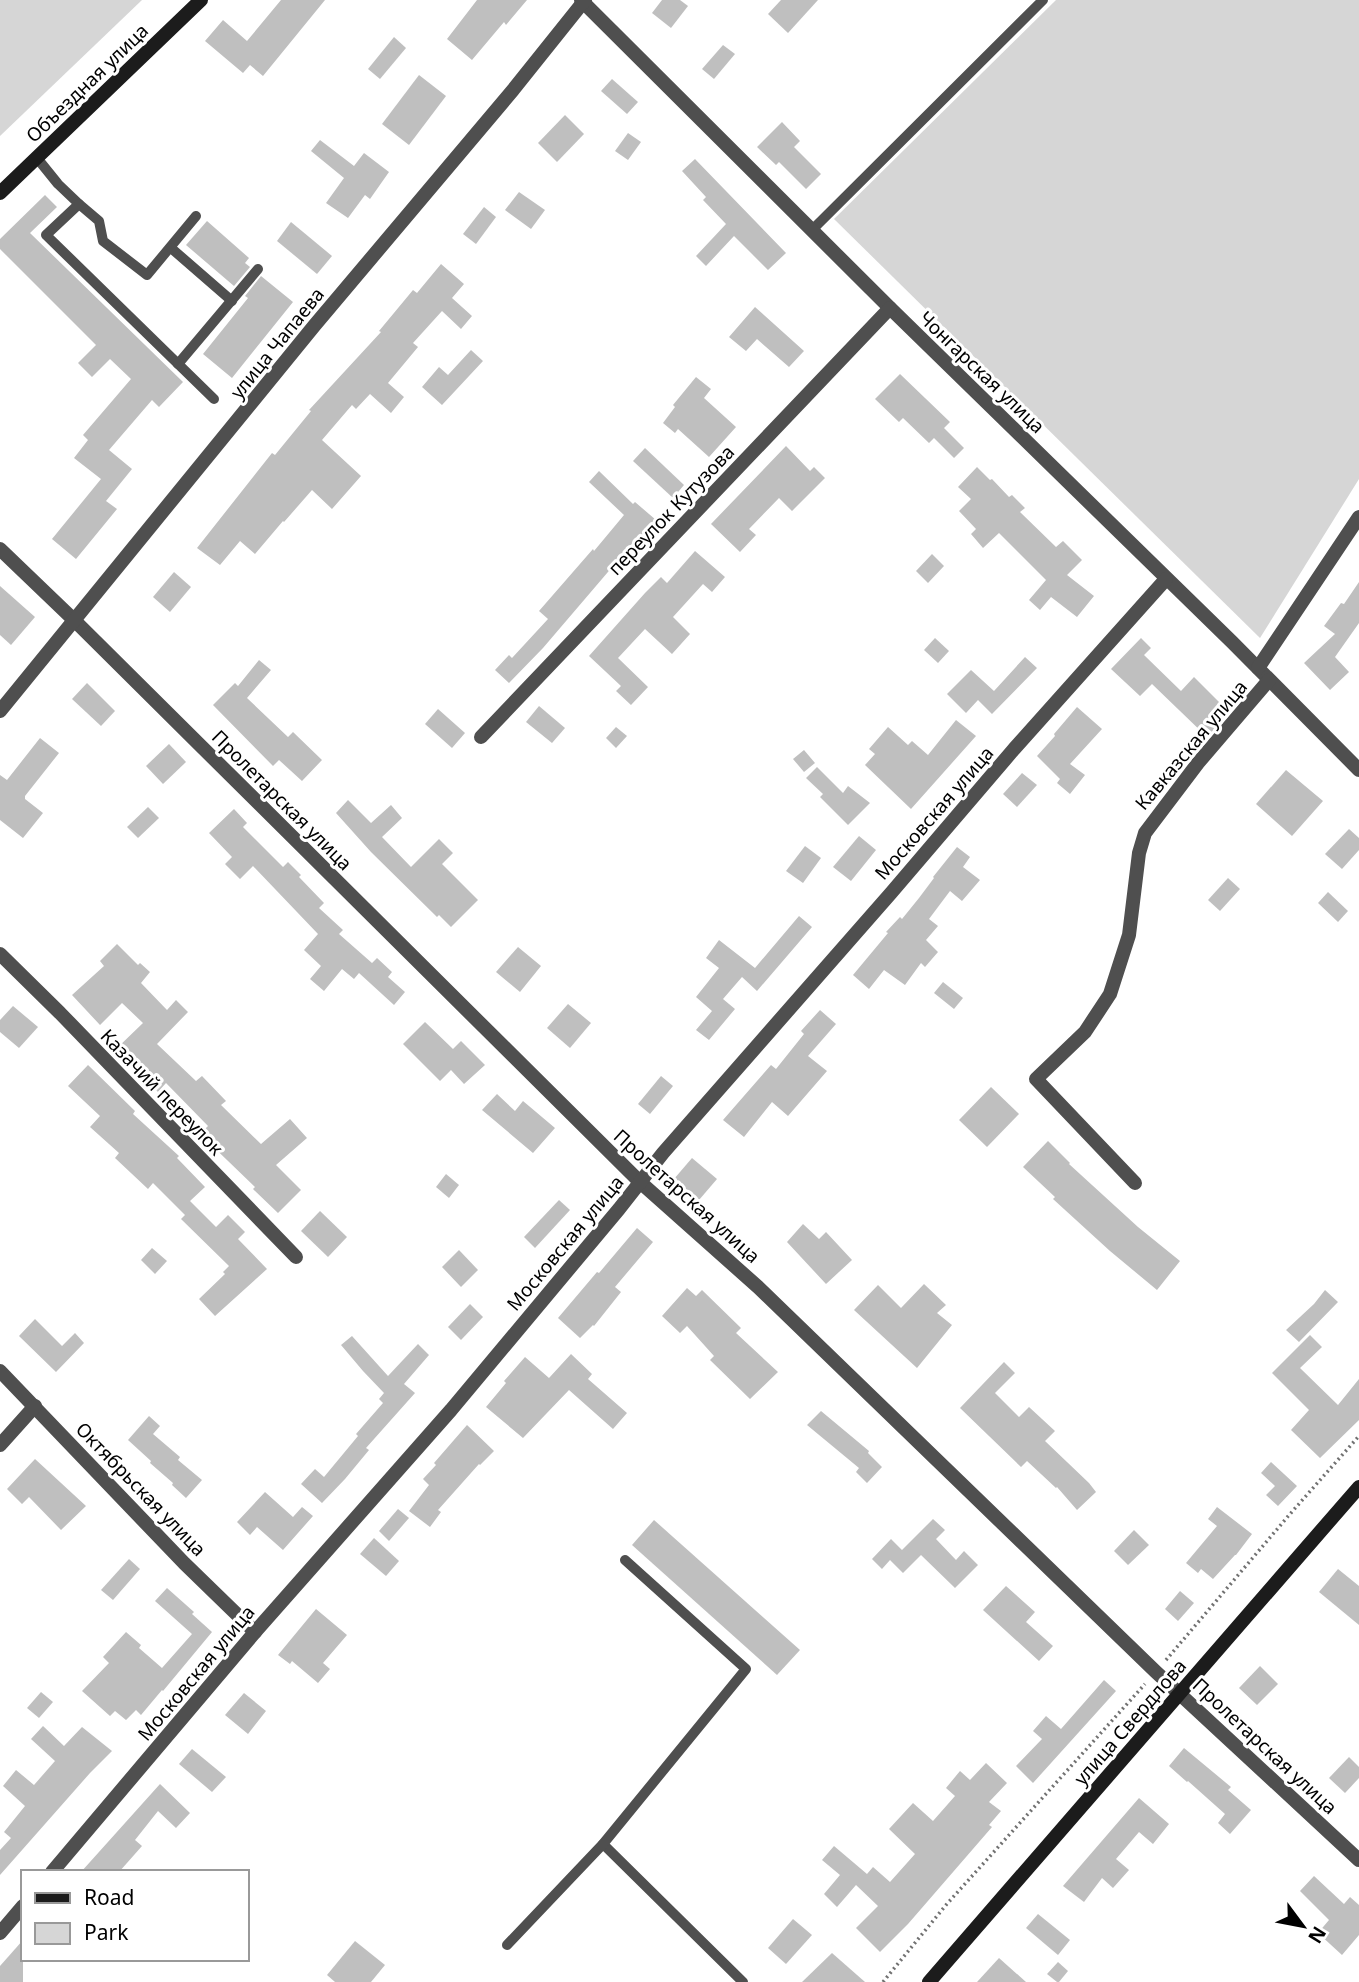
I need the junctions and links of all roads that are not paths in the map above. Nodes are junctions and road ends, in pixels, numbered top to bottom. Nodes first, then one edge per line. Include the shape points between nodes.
1 (201, 0) edge
2 (1043, 0) edge
3 (583, 1) edge
4 (37, 158) junction
5 (0, 193) edge
6 (79, 204) junction
7 (196, 215) dead end
8 (812, 230) junction
9 (171, 247) junction
10 (258, 269) dead end
11 (232, 301) junction
12 (890, 308) junction
13 (178, 365) junction
14 (214, 399) dead end
15 (1359, 517) edge
16 (0, 550) edge
17 (1166, 579) junction
18 (75, 621) junction
19 (1258, 668) junction
20 (1269, 680) junction
21 (0, 711) edge
22 (481, 737) dead end
23 (1359, 770) edge
24 (0, 954) edge
25 (640, 1182) junction
26 (1135, 1183) dead end
27 (296, 1257) dead end
28 (0, 1371) edge
29 (35, 1406) junction
30 (0, 1445) edge
31 (1359, 1487) edge
32 (625, 1560) dead end
33 (255, 1632) junction
34 (1180, 1693) junction
35 (603, 1844) junction
36 (1359, 1860) edge
37 (54, 1870) edge
38 (21, 1908) edge
39 (0, 1933) edge
40 (507, 1945) dead end
41 (743, 1982) edge
42 (929, 1982) edge

1 - 4 street, Объездная улица
2 - 8 lane
3 - 8 street, Чонгарская улица
3 - 18 street, улица Чапаева
4 - 5 street, Объездная улица
4 - 6 lane
6 - 9 lane via 100,221 103,241 147,275
6 - 13 lane via 47,235
7 - 9 lane
8 - 12 street, Чонгарская улица
9 - 11 lane
10 - 11 lane
11 - 13 lane
12 - 17 street, Чонгарская улица
12 - 22 street, переулок Кутузова
13 - 14 lane
15 - 19 street
16 - 18 street, Пролетарская улица
17 - 19 street, Чонгарская улица
17 - 25 street, Московская улица
18 - 21 street, улица Чапаева
18 - 25 street, Пролетарская улица
19 - 20 street, Чонгарская улица
20 - 23 street, Чонгарская улица
20 - 26 street, Кавказская улица via 1145,833 1129,935 1110,994 1084,1032 1036,1079
24 - 27 street, Казачий переулок
25 - 33 street, Московская улица via 451,1410
25 - 34 street, Пролетарская улица via 758,1287
28 - 29 street, Октябрьская улица
29 - 30 street
29 - 33 street, Октябрьская улица
31 - 34 street, улица Свердлова
32 - 35 lane via 746,1669
33 - 37 street, Московская улица
34 - 36 street, Пролетарская улица
34 - 42 street, улица Свердлова
35 - 40 lane
35 - 41 lane
38 - 39 street

